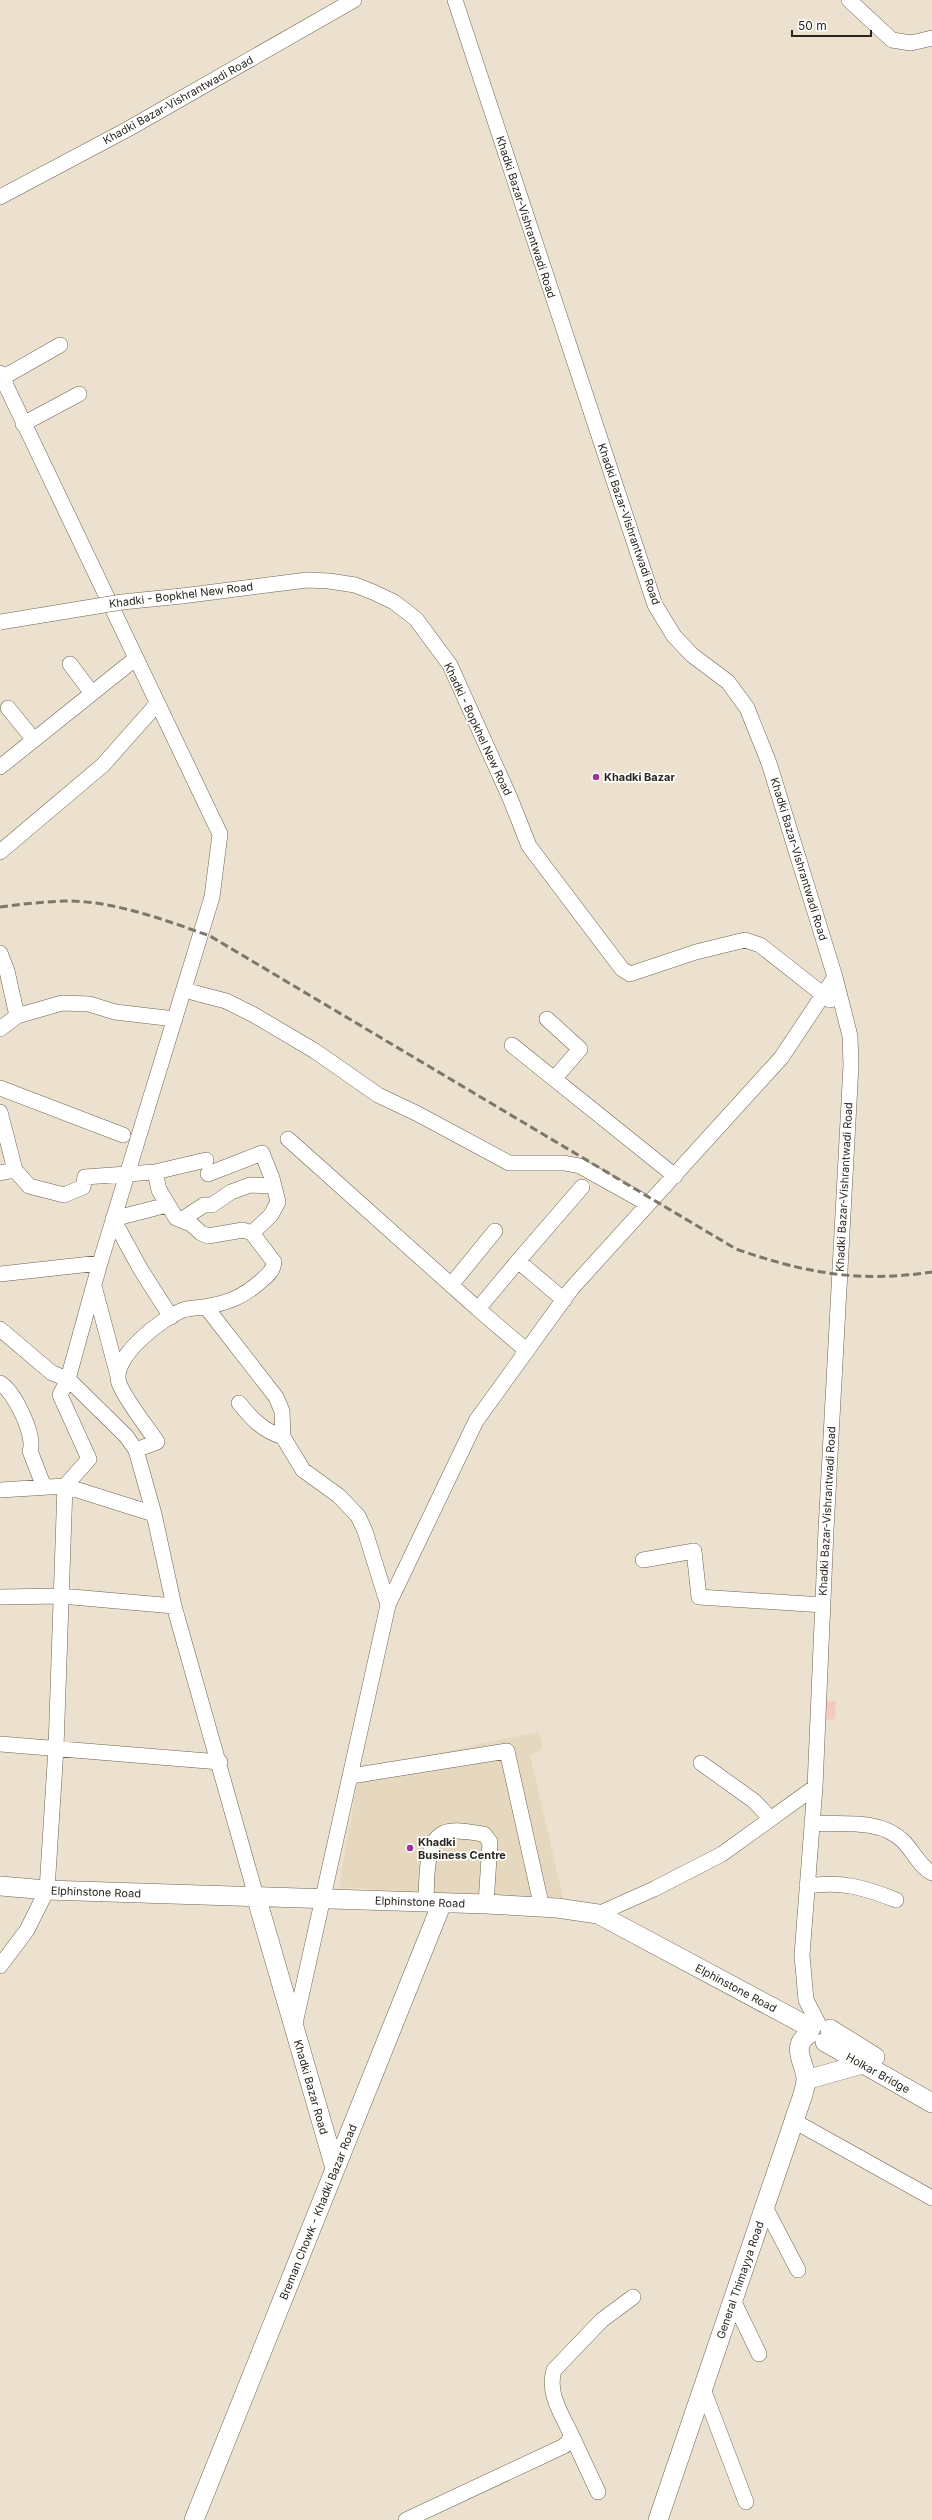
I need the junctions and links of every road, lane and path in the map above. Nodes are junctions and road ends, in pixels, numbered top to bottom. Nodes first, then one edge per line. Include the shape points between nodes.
1 (354, 0) edge
2 (455, 0) edge
3 (849, 0) edge
4 (932, 38) edge
5 (0, 197) edge
6 (60, 345) dead end
7 (3, 384) edge
8 (79, 394) dead end
9 (23, 424) junction
10 (0, 622) edge
11 (135, 659) junction
12 (70, 664) dead end
13 (91, 692) junction
14 (157, 704) junction
15 (8, 708) dead end
16 (34, 740) junction
17 (0, 767) edge
18 (0, 852) edge
19 (0, 953) edge
20 (835, 977) junction
21 (184, 990) junction
22 (822, 996) junction
23 (843, 1008) junction
24 (17, 1016) junction
25 (176, 1019) junction
26 (547, 1019) dead end
27 (0, 1029) edge
28 (512, 1045) dead end
29 (554, 1078) junction
30 (0, 1088) edge
31 (0, 1112) edge
32 (124, 1135) dead end
33 (288, 1140) dead end
34 (15, 1170) junction
35 (155, 1172) junction
36 (128, 1173) junction
37 (0, 1174) edge
38 (674, 1176) junction
39 (274, 1186) junction
40 (582, 1187) dead end
41 (648, 1204) junction
42 (167, 1205) junction
43 (113, 1219) junction
44 (181, 1220) junction
45 (495, 1231) dead end
46 (252, 1233) junction
47 (518, 1261) junction
48 (100, 1263) junction
49 (0, 1274) edge
50 (94, 1285) junction
51 (450, 1285) junction
52 (564, 1300) junction
53 (206, 1307) junction
54 (478, 1309) junction
55 (171, 1317) junction
56 (0, 1329) edge
57 (527, 1350) junction
58 (119, 1377) junction
59 (68, 1379) junction
60 (0, 1383) edge
61 (239, 1403) dead end
62 (283, 1437) junction
63 (136, 1450) junction
64 (65, 1486) junction
65 (44, 1487) junction
66 (0, 1490) edge
67 (154, 1514) junction
68 (643, 1560) dead end
69 (61, 1596) junction
70 (0, 1597) edge
71 (388, 1605) junction
72 (823, 1605) junction
73 (174, 1606) junction
74 (0, 1744) edge
75 (56, 1748) junction
76 (220, 1762) junction
77 (701, 1763) dead end
78 (351, 1776) junction
79 (815, 1787) junction
80 (770, 1818) junction
81 (812, 1822) junction
82 (932, 1873) edge
83 (0, 1886) edge
84 (807, 1886) junction
85 (47, 1890) junction
86 (256, 1896) junction
87 (324, 1898) junction
88 (896, 1900) dead end
89 (434, 1903) junction
90 (486, 1904) junction
91 (542, 1908) junction
92 (598, 1914) junction
93 (0, 1966) edge
94 (294, 2028) junction
95 (818, 2033) junction
96 (862, 2064) junction
97 (805, 2075) junction
98 (932, 2091) edge
99 (932, 2103) edge
100 (794, 2121) junction
101 (335, 2168) junction
102 (932, 2198) edge
103 (765, 2207) junction
104 (798, 2270) dead end
105 (633, 2298) dead end
106 (733, 2300) junction
107 (759, 2354) dead end
108 (703, 2390) junction
109 (571, 2434) junction
110 (598, 2492) dead end
111 (746, 2502) dead end
112 (194, 2520) edge
113 (406, 2520) edge
114 (658, 2520) edge

1 - 5 street, Khadki Bazar-Vishrantwadi Road via 128,129
2 - 20 street, Khadki Bazar-Vishrantwadi Road via 655,605 674,636 692,655 728,682 747,708 769,763
3 - 4 street via 892,40 912,43
6 - 7 street
7 - 9 street
8 - 9 street
9 - 11 street
10 - 22 street, Khadki - Bopkhel New Road, bridge via 122,602 306,580 355,585 394,602 416,619 450,665 529,846 622,969 630,974 696,952 745,940 760,945
11 - 13 street
11 - 14 street
12 - 13 street
13 - 16 street
14 - 18 street via 103,765
14 - 21 street via 220,834 212,898
15 - 16 street
16 - 17 street
19 - 24 street via 7,971
20 - 22 street, Khadki Bazar Road
20 - 23 street, Khadki Bazar-Vishrantwadi Road
21 - 25 street
21 - 41 street via 226,1001 254,1015 315,1051 378,1095 509,1163 580,1166
22 - 23 street, Khadki - Bopkhel New Road
22 - 38 street, Khadki Bazar Road via 781,1058
23 - 72 street, Khadki Bazar-Vishrantwadi Road via 850,1036 851,1064
24 - 25 street via 62,1003 89,1004 115,1012
24 - 27 street
25 - 36 street
26 - 29 street via 580,1049
28 - 29 street
29 - 38 street
30 - 32 street
31 - 34 street
33 - 51 street
34 - 36 street via 29,1186 64,1195 83,1188 85,1177
34 - 37 street
35 - 36 street
35 - 39 street via 207,1167 262,1153
35 - 42 street via 159,1190
36 - 43 street
38 - 41 street, Khadki Bazar Road
39 - 44 street via 250,1185 231,1192 212,1205 204,1205
39 - 46 street via 278,1202 271,1215
40 - 47 street
41 - 52 street, Khadki Bazar Road
42 - 43 street
42 - 44 street via 176,1218
43 - 48 street
43 - 55 street
44 - 46 street via 208,1236 243,1230
45 - 51 street
46 - 53 street via 272,1257 273,1268 240,1297
47 - 52 street
47 - 54 street
48 - 49 street
48 - 50 street
50 - 58 street
50 - 59 street
51 - 54 street
52 - 57 street, Khadki Bazar Road
53 - 55 street via 184,1310
53 - 62 street via 276,1397 282,1411
54 - 57 street
55 - 58 street via 154,1328 123,1358 118,1370
56 - 59 street via 52,1373
57 - 71 street, Khadki Bazar Road via 476,1421
58 - 63 street via 119,1383 157,1442
59 - 63 street via 126,1436
59 - 64 street via 60,1396 89,1458
60 - 65 street via 8,1387 25,1420 32,1446 30,1451
61 - 62 street via 255,1422 271,1433
62 - 71 street via 303,1470 343,1500 358,1516
63 - 67 street
64 - 65 street
64 - 67 street
64 - 69 street
65 - 66 street
67 - 73 street
68 - 72 street via 694,1552 699,1597
69 - 70 street
69 - 73 street
69 - 75 street
71 - 78 street, Khadki Bazar Road
72 - 79 street, Khadki Bazar-Vishrantwadi Road
73 - 76 street
74 - 75 street
75 - 76 street
75 - 85 street
76 - 86 street
77 - 80 street via 754,1802
78 - 87 street, Khadki Bazar Road
78 - 91 street via 507,1751
79 - 80 street
79 - 81 street, Khadki Bazar-Vishrantwadi Road
80 - 92 street via 722,1854
81 - 82 street via 874,1825 903,1841 924,1869
81 - 84 street, Khadki Bazar-Vishrantwadi Road
83 - 85 main road, Elphinstone Road
84 - 88 street via 851,1884
84 - 95 street, Khadki Bazar-Vishrantwadi Road via 802,1956 806,2000
85 - 86 main road, Elphinstone Road
85 - 93 street via 27,1930
86 - 87 main road, Elphinstone Road
86 - 94 main road, Khadki Bazar Road
87 - 89 main road, Elphinstone Road
87 - 94 street, Khadki Bazar Road
89 - 90 main road, Elphinstone Road
89 - 90 street via 428,1858 432,1844 443,1833 457,1831 484,1834 490,1842
89 - 101 main road, Breman Chowk - Khadki Bazar Road
90 - 91 main road, Elphinstone Road
91 - 92 main road, Elphinstone Road
92 - 95 main road, Elphinstone Road
94 - 101 main road, Khadki Bazar Road
95 - 96 main road, Holkar Bridge
95 - 97 main road via 802,2040 799,2058
95 - 98 main road, Elphinstone Road
96 - 97 main road
96 - 99 main road, Holkar Bridge
97 - 100 main road, General Thimayya Road
100 - 102 street
100 - 103 main road, General Thimayya Road
101 - 112 main road, Breman Chowk - Khadki Bazar Road
103 - 104 street
103 - 106 main road, General Thimayya Road
105 - 109 street via 602,2320 554,2370 551,2380 552,2392
106 - 107 street
106 - 108 main road, General Thimayya Road
108 - 111 street
108 - 114 main road, General Thimayya Road
109 - 110 street
109 - 113 street via 564,2446

